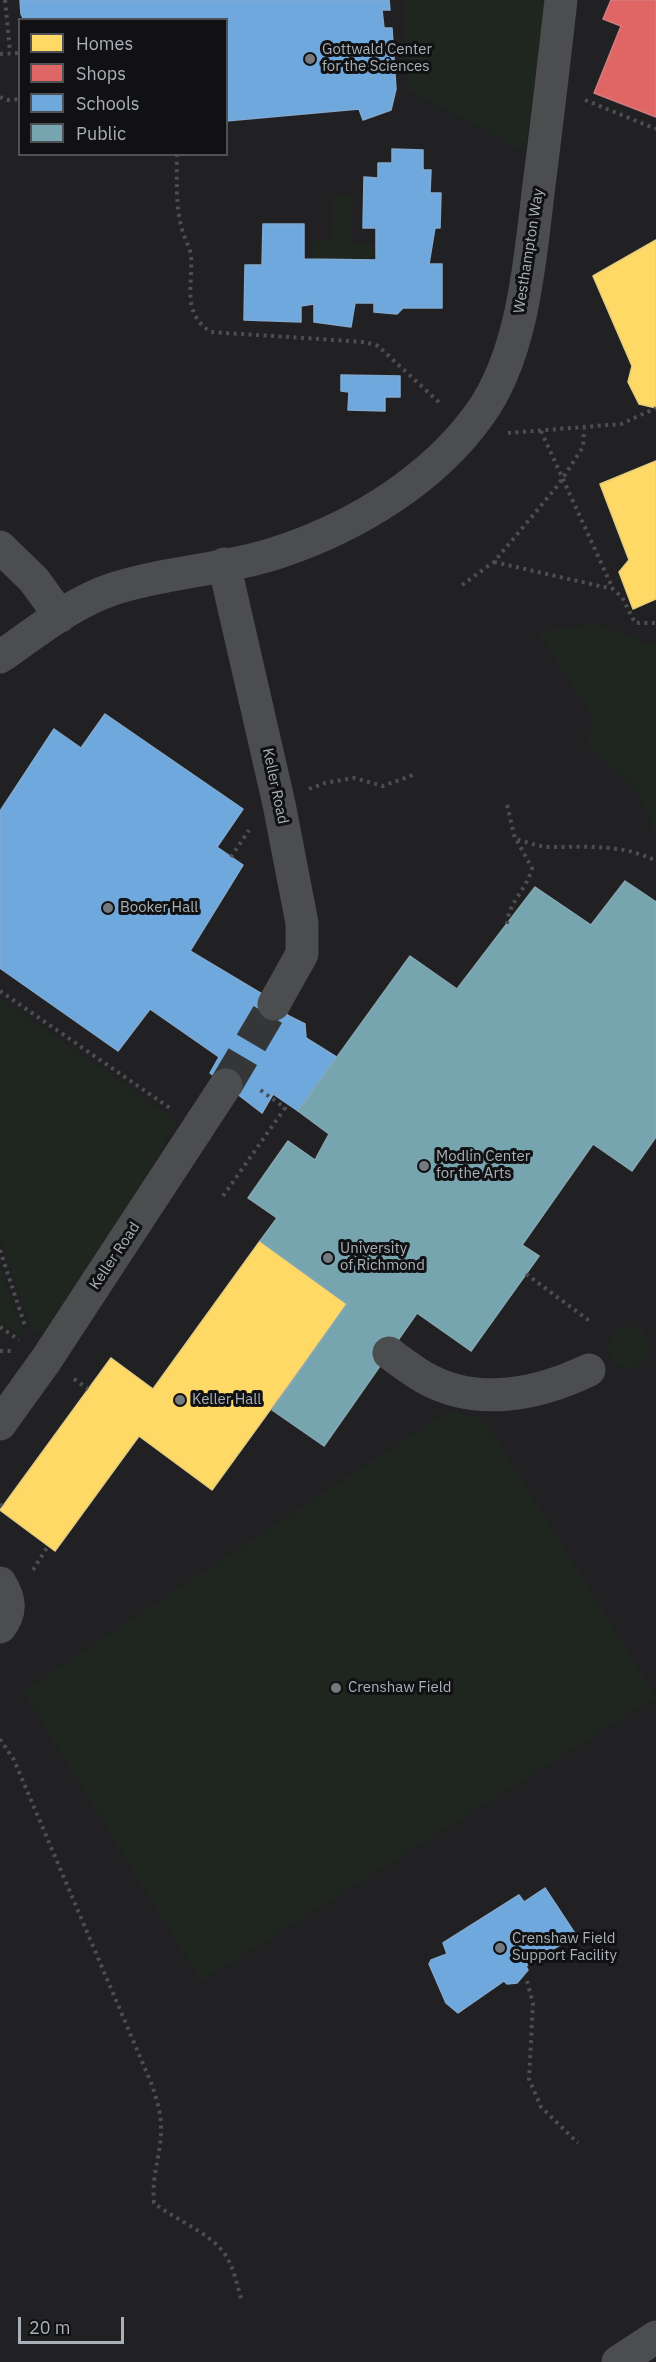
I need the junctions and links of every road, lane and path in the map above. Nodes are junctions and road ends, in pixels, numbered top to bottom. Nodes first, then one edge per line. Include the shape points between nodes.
1 (5, 0) edge
2 (561, 0) edge
3 (10, 51) junction
4 (18, 52) edge
5 (0, 54) edge
6 (574, 95) dead end
7 (0, 97) edge
8 (18, 99) edge
9 (656, 129) edge
10 (177, 156) edge
11 (444, 406) dead end
12 (656, 408) edge
13 (584, 429) junction
14 (541, 431) junction
15 (504, 433) dead end
16 (563, 477) junction
17 (0, 547) edge
18 (494, 562) junction
19 (224, 564) junction
20 (462, 585) dead end
21 (613, 590) junction
22 (60, 616) junction
23 (656, 623) edge
24 (0, 657) edge
25 (413, 775) dead end
26 (306, 790) dead end
27 (507, 804) dead end
28 (250, 828) dead end
29 (515, 838) junction
30 (231, 857) dead end
31 (656, 861) edge
32 (507, 924) dead end
33 (0, 991) edge
34 (274, 1004) tunnel mouth
35 (238, 1084) joint
36 (175, 1112) dead end
37 (223, 1196) dead end
38 (0, 1250) edge
39 (526, 1274) dead end
40 (591, 1322) dead end
41 (0, 1327) edge
42 (28, 1333) dead end
43 (29, 1347) dead end
44 (388, 1353) dead end
45 (589, 1370) dead end
46 (71, 1377) dead end
47 (88, 1389) dead end
48 (0, 1424) edge
49 (48, 1546) dead end
50 (37, 1564) dead end
51 (0, 1583) edge
52 (0, 1627) edge
53 (0, 1739) edge
54 (526, 1981) dead end
55 (578, 2143) dead end
56 (242, 2302) dead end
57 (656, 2337) edge
58 (618, 2362) edge

1 - 3 path
2 - 19 street, Westhampton Way via 528,276 508,354 496,387 479,416 435,462 368,512 283,551
3 - 4 path
3 - 5 path
6 - 9 path
7 - 8 path
10 - 11 path via 176,198 191,255 189,297 204,327 211,332 378,346
12 - 13 path via 621,424
13 - 14 path
13 - 16 path via 583,447
14 - 15 path
14 - 16 path
16 - 18 path
16 - 21 path
17 - 22 street via 34,580
18 - 20 path
18 - 21 path
19 - 22 street, Westhampton Way via 112,589
19 - 34 street, Keller Road via 302,923 302,954
21 - 23 path via 622,597 635,623
22 - 24 street, Westhampton Way
25 - 26 path via 382,786 354,778
27 - 29 path
28 - 30 path
29 - 31 path via 551,847 572,845 639,852
29 - 32 path via 532,868 531,876 507,912
33 - 36 path
35 - 37 path via 285,1108
35 - 48 street, Keller Road
38 - 42 path
39 - 40 path
41 - 43 path
44 - 45 street via 428,1380 459,1391 492,1396 528,1392
46 - 47 path
49 - 50 path
51 - 52 street via 9,1606
53 - 56 path via 14,1760 152,2085 162,2129 152,2183 154,2203 223,2252
54 - 55 path via 533,2003 529,2079 541,2107
57 - 58 street

